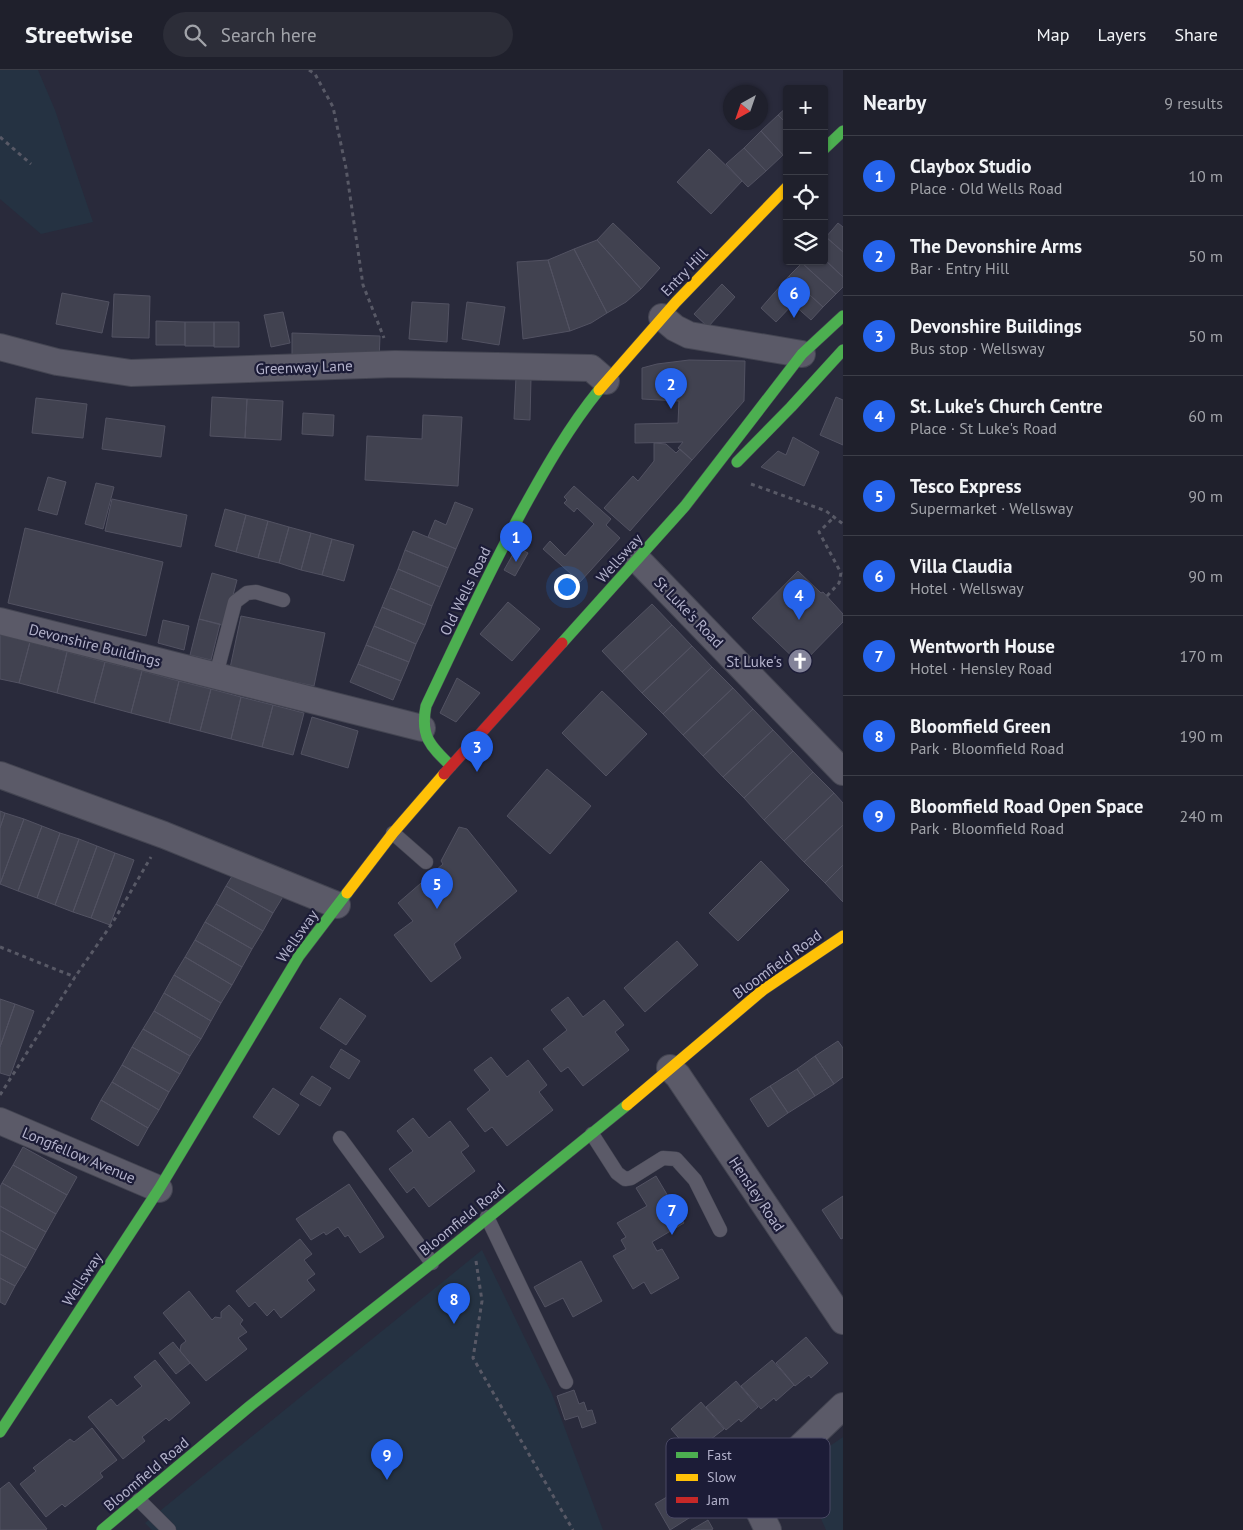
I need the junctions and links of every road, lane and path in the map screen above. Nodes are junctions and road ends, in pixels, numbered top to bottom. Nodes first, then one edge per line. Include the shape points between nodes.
1 (309, 70) edge
2 (843, 131) edge
3 (0, 137) edge
4 (828, 145) edge
5 (31, 164) dead end
6 (783, 191) edge
7 (843, 316) edge
8 (662, 317) junction
9 (0, 347) edge
10 (802, 354) junction
11 (842, 354) edge
12 (395, 364) junction
13 (606, 381) junction
14 (728, 471) junction
15 (685, 506) junction
16 (835, 516) junction
17 (843, 524) edge
18 (638, 560) junction
19 (827, 596) dead end
20 (283, 600) dead end
21 (0, 621) edge
22 (216, 675) junction
23 (422, 728) junction
24 (451, 766) junction
25 (843, 772) edge
26 (0, 775) edge
27 (393, 833) junction
28 (164, 835) junction
29 (426, 862) dead end
30 (337, 904) junction
31 (843, 936) edge
32 (0, 948) edge
33 (75, 977) junction
34 (670, 1068) junction
35 (0, 1095) edge
36 (0, 1121) edge
37 (592, 1134) junction
38 (340, 1138) dead end
39 (159, 1188) junction
40 (487, 1217) junction
41 (720, 1230) dead end
42 (467, 1235) junction
43 (432, 1263) junction
44 (843, 1321) edge
45 (566, 1382) dead end
46 (843, 1406) edge
47 (0, 1432) edge
48 (811, 1438) edge
49 (139, 1500) junction
50 (762, 1518) edge
51 (102, 1530) edge
52 (169, 1530) edge
53 (572, 1530) edge
54 (768, 1530) edge

1 - 12 path via 315,74 334,108 363,285
2 - 4 street
3 - 5 path
6 - 8 street, Entry Hill
7 - 10 street, Wellsway
8 - 10 street via 689,335
8 - 13 street, Entry Hill
9 - 12 street, Greenway Lane via 57,362 131,372
10 - 11 street
10 - 15 street, Wellsway
11 - 14 street, Wellsway
12 - 13 street, Greenway Lane via 591,368
13 - 23 street, Old Wells Road via 573,425 524,506 426,706
14 - 15 street, Wellsway
14 - 16 path
15 - 18 street, Wellsway
16 - 17 path
16 - 19 path via 819,532 841,573 839,583
18 - 24 street, Wellsway
18 - 25 street, St Luke's Road
20 - 22 lane via 256,592 247,593 235,602
21 - 22 street, Devonshire Buildings
22 - 23 street, Devonshire Buildings
23 - 24 street via 436,752
24 - 27 street, Wellsway
26 - 28 street
27 - 29 lane
27 - 30 street, Wellsway
28 - 30 street
28 - 33 path via 113,922
30 - 39 street, Wellsway via 299,956
31 - 34 street, Bloomfield Road via 762,990
32 - 33 path
33 - 35 path
34 - 37 street, Bloomfield Road
34 - 44 street, Hensley Road
36 - 39 street, Longfellow Avenue
37 - 40 street, Bloomfield Road
37 - 41 lane via 617,1173 625,1179 663,1158 676,1159 695,1180
38 - 43 lane
39 - 47 street, Wellsway
40 - 42 street, Bloomfield Road
40 - 45 lane
42 - 43 street, Bloomfield Road
42 - 53 path via 475,1254 482,1301 473,1358
43 - 49 street, Bloomfield Road via 250,1406
46 - 48 street
49 - 51 street, Bloomfield Road
49 - 52 lane
50 - 54 street

